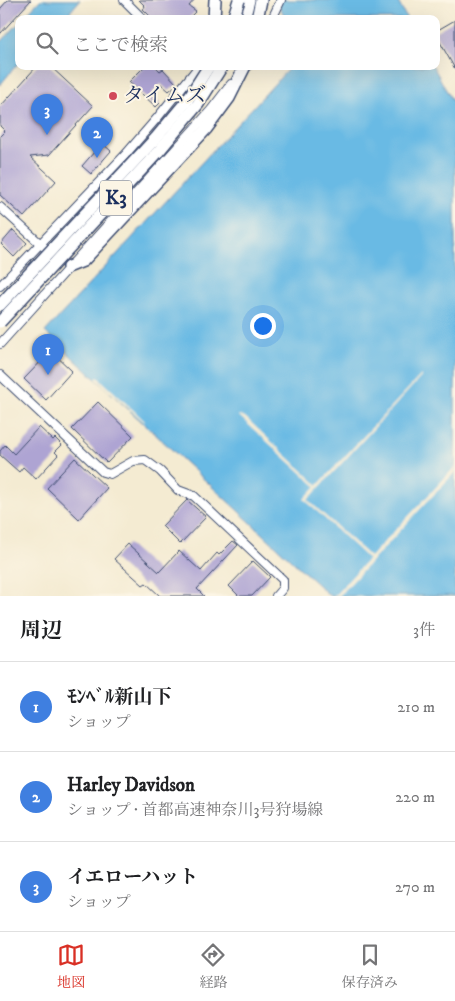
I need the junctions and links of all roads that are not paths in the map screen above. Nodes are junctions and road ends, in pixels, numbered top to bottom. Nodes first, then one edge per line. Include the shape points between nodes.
1 (124, 0) edge
2 (216, 0) edge
3 (241, 0) edge
4 (249, 0) edge
5 (260, 0) edge
6 (281, 0) edge
7 (139, 15) edge
8 (214, 15) edge
9 (233, 15) edge
10 (245, 15) edge
11 (257, 15) edge
12 (274, 15) edge
13 (195, 70) edge
14 (206, 70) edge
15 (219, 70) edge
16 (241, 70) edge
17 (242, 70) edge
18 (0, 207) edge
19 (41, 244) junction
20 (68, 268) junction
21 (0, 286) edge
22 (0, 305) edge
23 (0, 322) edge
24 (0, 344) edge
25 (0, 375) edge
26 (276, 596) edge

1 - 7 street
2 - 8 highway
3 - 9 highway, bridge
4 - 10 highway
5 - 11 highway
6 - 12 street
13 - 19 street via 125,155
14 - 22 highway, K3, bridge via 186,102 156,138
15 - 23 highway, K3, bridge via 198,104 158,152
16 - 20 street via 211,110
17 - 20 highway via 229,98 206,129 83,261
18 - 19 street
19 - 20 street
19 - 21 street
20 - 24 street
25 - 26 street via 104,472 110,474 133,461 145,460 178,490 194,496 283,580 284,588

